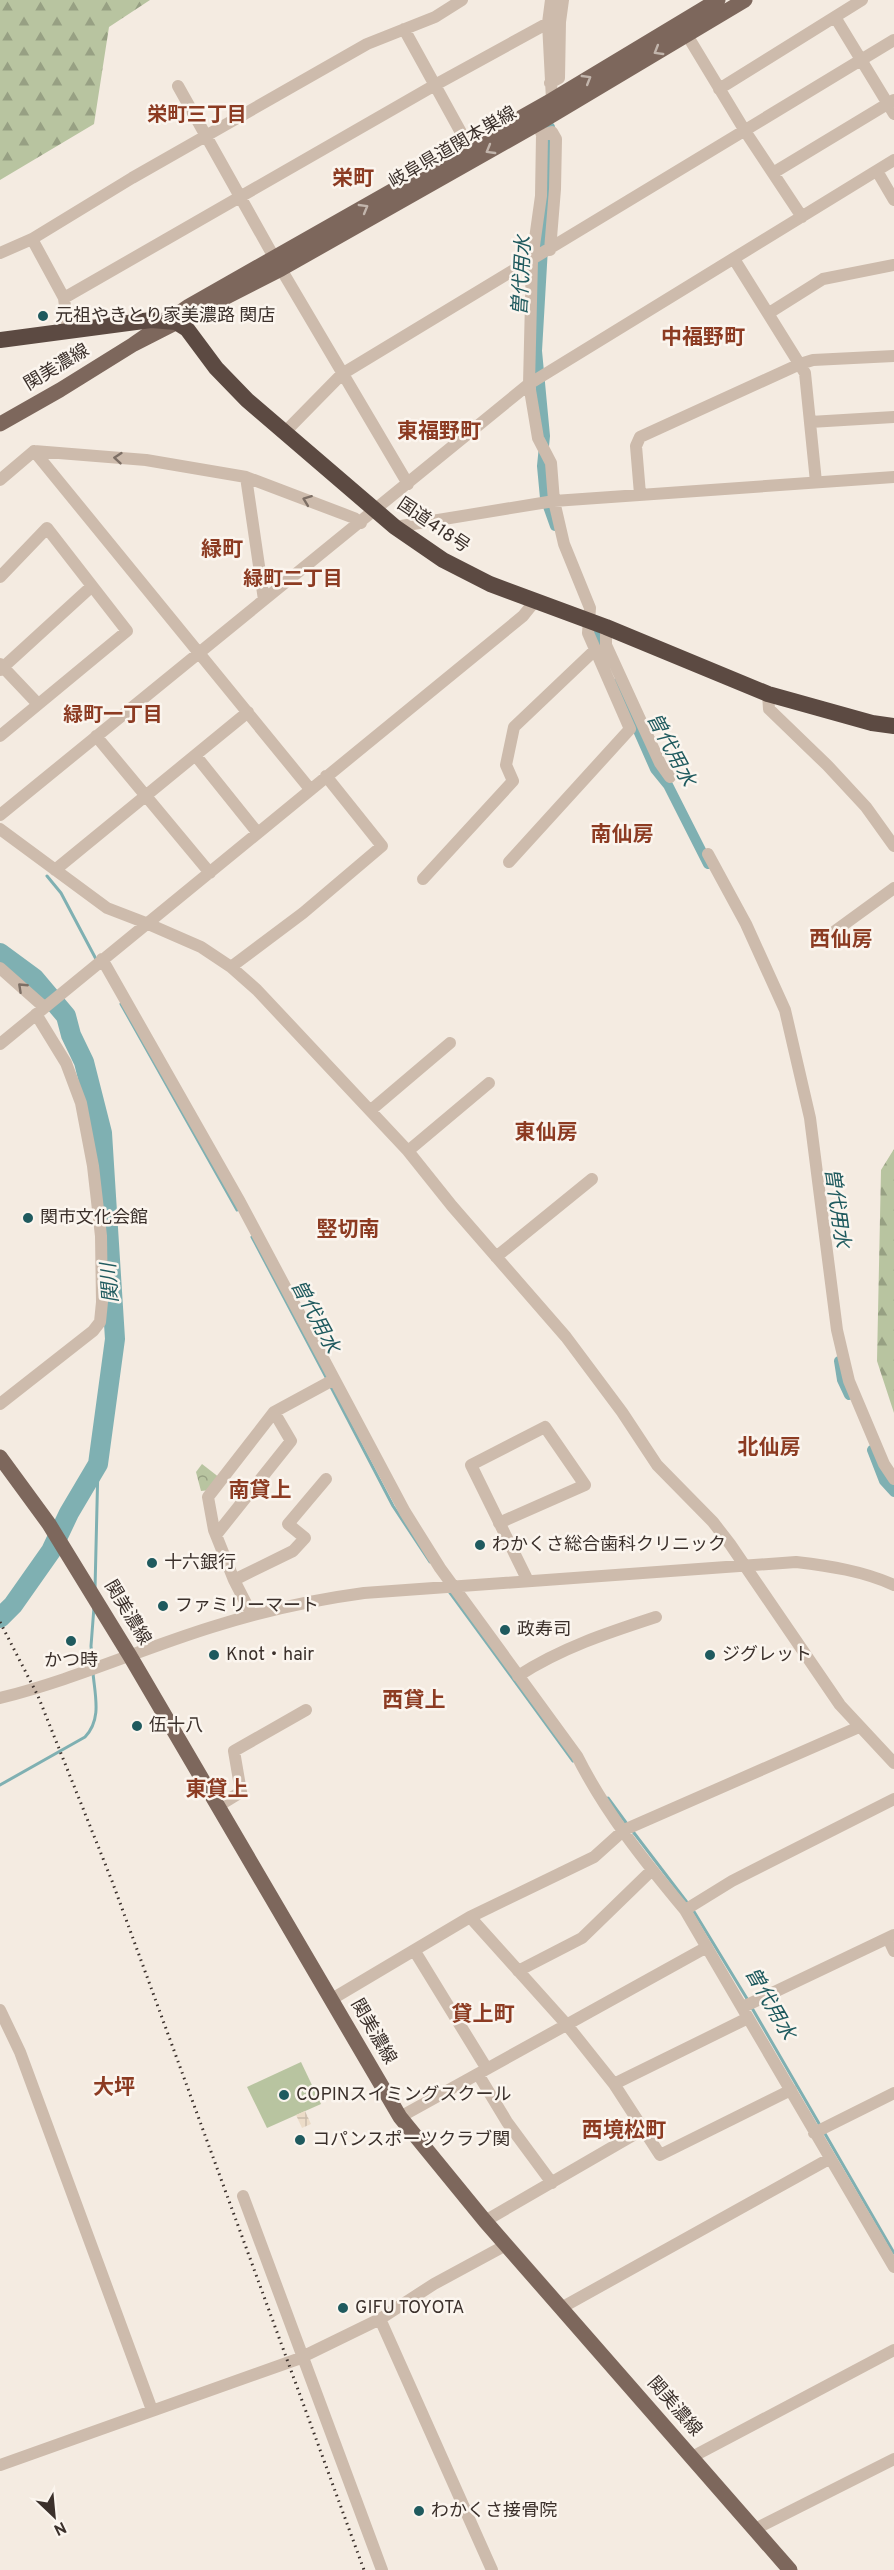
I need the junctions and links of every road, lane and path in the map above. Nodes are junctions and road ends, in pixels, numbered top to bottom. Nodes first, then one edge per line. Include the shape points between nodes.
1 (462, 0) edge
2 (551, 0) edge
3 (563, 0) edge
4 (717, 0) edge
5 (745, 0) edge
6 (862, 0) edge
7 (835, 17) junction
8 (548, 23) junction
9 (404, 29) junction
10 (687, 35) junction
11 (894, 40) edge
12 (861, 60) junction
13 (550, 83) junction
14 (435, 85) junction
15 (178, 86) dead end
16 (719, 89) junction
17 (552, 100) junction
18 (892, 106) edge
19 (540, 129) junction
20 (745, 131) junction
21 (206, 136) junction
22 (470, 147) junction
23 (894, 160) edge
24 (877, 171) junction
25 (773, 173) junction
26 (240, 196) junction
27 (894, 200) edge
28 (802, 217) junction
29 (32, 239) junction
30 (549, 250) junction
31 (0, 253) edge
32 (734, 259) junction
33 (532, 260) junction
34 (278, 264) junction
35 (894, 265) edge
36 (64, 298) junction
37 (769, 313) junction
38 (172, 321) junction
39 (68, 331) junction
40 (0, 340) edge
41 (894, 356) edge
42 (800, 364) junction
43 (342, 374) junction
44 (529, 384) junction
45 (894, 417) edge
46 (810, 422) junction
47 (0, 424) edge
48 (285, 432) junction
49 (34, 451) junction
50 (246, 477) junction
51 (894, 477) edge
52 (0, 480) edge
53 (816, 482) junction
54 (408, 484) junction
55 (640, 494) junction
56 (554, 501) junction
57 (375, 510) junction
58 (361, 523) junction
59 (395, 527) junction
60 (0, 577) edge
61 (91, 587) junction
62 (264, 600) junction
63 (535, 601) junction
64 (588, 621) junction
65 (606, 627) junction
66 (595, 650) junction
67 (199, 651) junction
68 (1, 667) edge
69 (768, 693) junction
70 (37, 703) junction
71 (248, 712) junction
72 (894, 726) edge
73 (0, 736) edge
74 (96, 736) junction
75 (195, 756) junction
76 (326, 776) junction
77 (670, 777) dead end
78 (310, 789) junction
79 (146, 797) junction
80 (0, 815) edge
81 (0, 829) edge
82 (257, 832) junction
83 (894, 846) edge
84 (708, 854) dead end
85 (509, 862) dead end
86 (55, 870) junction
87 (210, 873) junction
88 (423, 879) dead end
89 (894, 888) edge
90 (146, 922) junction
91 (835, 931) dead end
92 (102, 959) junction
93 (231, 967) junction
94 (0, 968) edge
95 (40, 1011) junction
96 (450, 1043) dead end
97 (0, 1044) edge
98 (489, 1083) dead end
99 (371, 1110) junction
100 (408, 1151) junction
101 (592, 1179) dead end
102 (496, 1257) junction
103 (333, 1380) junction
104 (0, 1404) edge
105 (274, 1412) junction
106 (0, 1457) edge
107 (326, 1479) dead end
108 (894, 1479) edge
109 (499, 1523) junction
110 (216, 1534) junction
111 (743, 1565) junction
112 (234, 1580) junction
113 (528, 1581) junction
114 (894, 1585) edge
115 (454, 1586) junction
116 (252, 1615) junction
117 (656, 1617) dead end
118 (130, 1656) junction
119 (518, 1676) junction
120 (0, 1698) edge
121 (306, 1710) dead end
122 (859, 1727) junction
123 (894, 1763) edge
124 (894, 1799) edge
125 (218, 1806) junction
126 (624, 1830) junction
127 (652, 1870) junction
128 (685, 1910) junction
129 (470, 1917) junction
130 (891, 1936) edge
131 (707, 1947) junction
132 (414, 1950) junction
133 (894, 1951) edge
134 (518, 1971) junction
135 (332, 1999) junction
136 (0, 2010) edge
137 (746, 2012) junction
138 (567, 2025) junction
139 (482, 2071) junction
140 (614, 2084) junction
141 (791, 2090) junction
142 (894, 2093) edge
143 (400, 2116) junction
144 (642, 2130) junction
145 (814, 2133) junction
146 (829, 2159) junction
147 (552, 2183) junction
148 (243, 2196) dead end
149 (485, 2221) junction
150 (506, 2245) junction
151 (894, 2267) edge
152 (561, 2308) junction
153 (380, 2319) junction
154 (894, 2350) edge
155 (304, 2356) junction
156 (152, 2410) junction
157 (692, 2457) junction
158 (894, 2459) edge
159 (0, 2466) edge
160 (755, 2529) junction
161 (382, 2570) edge
162 (492, 2570) edge
163 (790, 2570) edge

1 - 9 street via 435,17
2 - 8 street
3 - 13 street via 559,78
17 -> 4 main road, 岐阜県道関本巣線
5 - 10 main road, 岐阜県道関本巣線
6 - 7 street
7 - 12 street
7 - 16 street
8 - 13 street
8 - 14 street
9 - 14 street
9 - 21 street via 368,44
10 - 16 street
10 -> 19 main road, 岐阜県道関本巣線
11 - 12 street
12 - 18 street
12 - 20 street
13 - 17 street
14 - 22 street
14 - 26 street
15 - 21 street
16 - 20 street
17 - 22 main road, 岐阜県道関本巣線
18 - 25 street
19 - 30 street via 552,132 556,139
19 - 33 street via 541,196
19 -> 34 main road, 岐阜県道関本巣線
20 - 25 street
20 - 30 street
21 - 26 street
21 - 29 street
34 -> 22 main road, 岐阜県道関本巣線
23 - 24 street
24 - 27 street
24 - 28 street
25 - 28 street
26 - 34 street
26 - 36 street
28 - 32 street
29 - 31 street
29 - 36 street
30 - 33 street
32 - 37 street
32 - 44 street
33 - 43 street
33 - 44 street
34 - 38 main road, 岐阜県道関本巣線
34 - 43 street
35 - 37 street via 823,279
36 - 39 street
37 - 42 street
38 - 39 highway
38 - 47 main road, 関美濃線
38 - 48 highway, 国道418号 via 187,328 216,368
39 - 40 highway
41 - 42 street
42 - 46 street via 805,373
42 - 55 street via 640,437 636,446
43 - 48 street
43 - 54 street
44 - 54 street
44 - 56 street via 538,438 551,463
45 - 46 street
46 - 53 street
48 - 57 highway, 国道418号
50 -> 49 street via 146,460
49 - 52 street
49 - 67 street
58 -> 50 street
50 - 62 street
51 - 53 street
53 - 55 street
54 - 57 street
55 - 56 street
56 - 59 street
56 - 64 street via 564,544 590,608
57 - 58 street
57 - 59 highway, 国道418号
58 - 62 street
59 - 63 highway, 国道418号 via 444,560
60 - 61 street via 47,528
61 - 68 street
61 - 70 street via 127,631
62 - 67 street
63 - 64 highway, 国道418号
63 - 76 street via 524,616
64 - 65 highway, 国道418号
64 - 66 street
65 - 69 highway, 国道418号
65 - 77 street via 606,645
66 - 85 street via 630,729
66 - 88 street via 514,727 506,765 513,781
67 - 71 street
67 - 74 street
68 - 70 street
69 - 72 highway, 国道418号
69 - 83 street via 769,709 866,807
70 - 73 street
71 - 75 street
71 - 78 street
74 - 79 street
74 - 80 street
75 - 79 street
75 - 82 street
76 - 78 street
76 - 93 street via 382,846
78 - 82 street
79 - 86 street
79 - 87 street
81 - 86 street
82 - 87 street
84 - 108 street via 786,1010 810,1118 844,1361 853,1391
86 - 90 street via 107,908
87 - 90 street
89 - 91 street
90 - 92 street
90 - 93 street via 201,947
92 - 95 street
92 - 103 street via 240,1202
93 - 99 street
95 -> 94 street
95 - 97 street
95 - 104 street via 81,1103 101,1236 100,1322
96 - 99 street
98 - 100 street
99 - 100 street
100 - 102 street
101 - 102 street
102 - 111 street via 566,1337 657,1465 713,1522
103 - 105 street
103 - 115 street via 405,1512
105 - 110 street via 208,1497
105 - 110 street via 291,1441
106 - 118 main road, 関美濃線 via 49,1524
107 - 112 street via 288,1524 305,1538 293,1551
109 - 109 street via 471,1465 545,1427 585,1485
109 - 113 street
110 - 112 street
111 - 113 street
111 - 114 street via 828,1565
111 - 122 street
112 - 116 street
113 - 115 street
115 - 116 street via 314,1600
115 - 119 street
116 - 118 street
117 - 119 street via 580,1642
118 - 120 street via 35,1690
118 - 125 main road, 関美濃線
119 - 126 street via 577,1756 594,1789
121 - 125 street via 234,1751 241,1792
122 - 123 street
122 - 126 street
124 - 128 street via 732,1881
125 - 135 main road, 関美濃線
126 - 127 street
126 - 129 street via 594,1857
127 - 128 street
127 - 134 street via 582,1938
128 - 131 street
129 - 132 street
129 - 134 street
130 - 133 street
130 - 137 street
131 - 137 street
131 - 138 street
132 - 135 street
132 - 139 street
134 - 138 street
135 - 143 main road, 関美濃線
136 - 156 street via 20,2052
137 - 140 street
137 - 141 street
138 - 139 street
138 - 140 street
139 - 143 street
139 - 147 street via 507,2122
140 - 144 street
141 - 144 street via 660,2155
141 - 145 street
142 - 145 street
143 - 149 main road, 関美濃線
144 - 147 street
145 - 146 street
146 - 151 street
146 - 152 street
147 - 149 street
148 - 155 street
149 - 150 main road, 関美濃線
150 - 152 main road, 関美濃線
150 - 153 street
152 - 157 main road, 関美濃線
153 - 155 street
153 - 162 street
154 - 157 street
155 - 156 street
155 - 161 street
156 - 159 street
157 - 160 main road, 関美濃線
158 - 160 street
160 - 163 main road, 関美濃線

